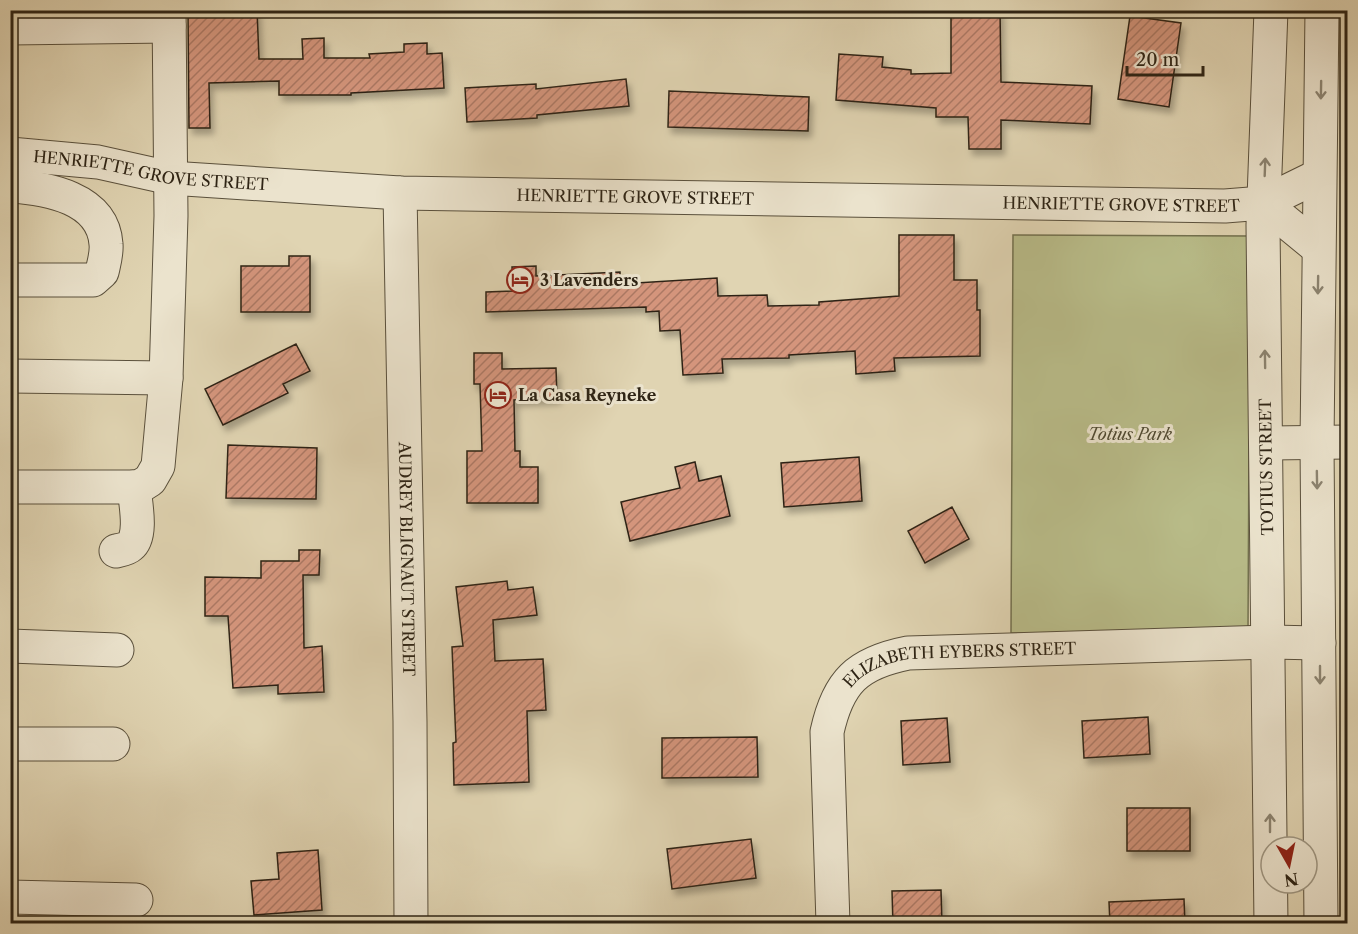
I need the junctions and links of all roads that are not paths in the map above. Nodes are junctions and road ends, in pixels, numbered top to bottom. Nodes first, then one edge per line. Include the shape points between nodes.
1 (1271, 10) edge
2 (1322, 10) edge
3 (169, 18) edge
4 (10, 28) edge
5 (10, 154) edge
6 (1318, 176) junction
7 (170, 178) junction
8 (10, 186) edge
9 (400, 193) junction
10 (1263, 203) junction
11 (1203, 206) junction
12 (1318, 248) junction
13 (1263, 260) junction
14 (10, 280) edge
15 (10, 376) edge
16 (166, 378) junction
17 (1332, 442) edge
18 (1266, 443) junction
19 (134, 487) junction
20 (10, 488) edge
21 (116, 551) dead end
22 (1269, 642) junction
23 (1319, 643) junction
24 (10, 646) edge
25 (117, 650) dead end
26 (10, 744) edge
27 (112, 744) dead end
28 (10, 897) edge
29 (136, 900) dead end
30 (411, 924) edge
31 (833, 924) edge
32 (1271, 924) edge
33 (1321, 924) edge

10 -> 1 street, TOTIUS STREET
2 -> 6 street
3 - 4 street
3 - 7 street
5 - 7 street, HENRIETTE GROVE STREET via 98,162
6 - 10 street, HENRIETTE GROVE STREET
6 - 12 street
7 - 9 street, HENRIETTE GROVE STREET
7 - 16 street
8 - 14 street via 38,188 82,204 95,216 106,244 102,272 93,280
9 - 11 street, HENRIETTE GROVE STREET
9 - 30 street, AUDREY BLIGNAUT STREET
10 - 11 street, HENRIETTE GROVE STREET
10 - 12 street, HENRIETTE GROVE STREET
10 - 13 street, TOTIUS STREET
11 - 13 street via 1250,234
12 -> 17 street
18 -> 13 street, TOTIUS STREET
15 - 16 street
16 - 19 street via 158,466 145,485
17 - 18 street
17 -> 23 street
18 - 22 street, TOTIUS STREET
19 - 20 street
19 - 21 street via 136,538 131,546
22 - 23 street, ELIZABETH EYBERS STREET
22 - 31 street, ELIZABETH EYBERS STREET via 908,653 883,658 867,667 846,683 833,706 827,732
32 -> 22 street, TOTIUS STREET
23 -> 33 street
24 - 25 street
26 - 27 street
28 - 29 street

